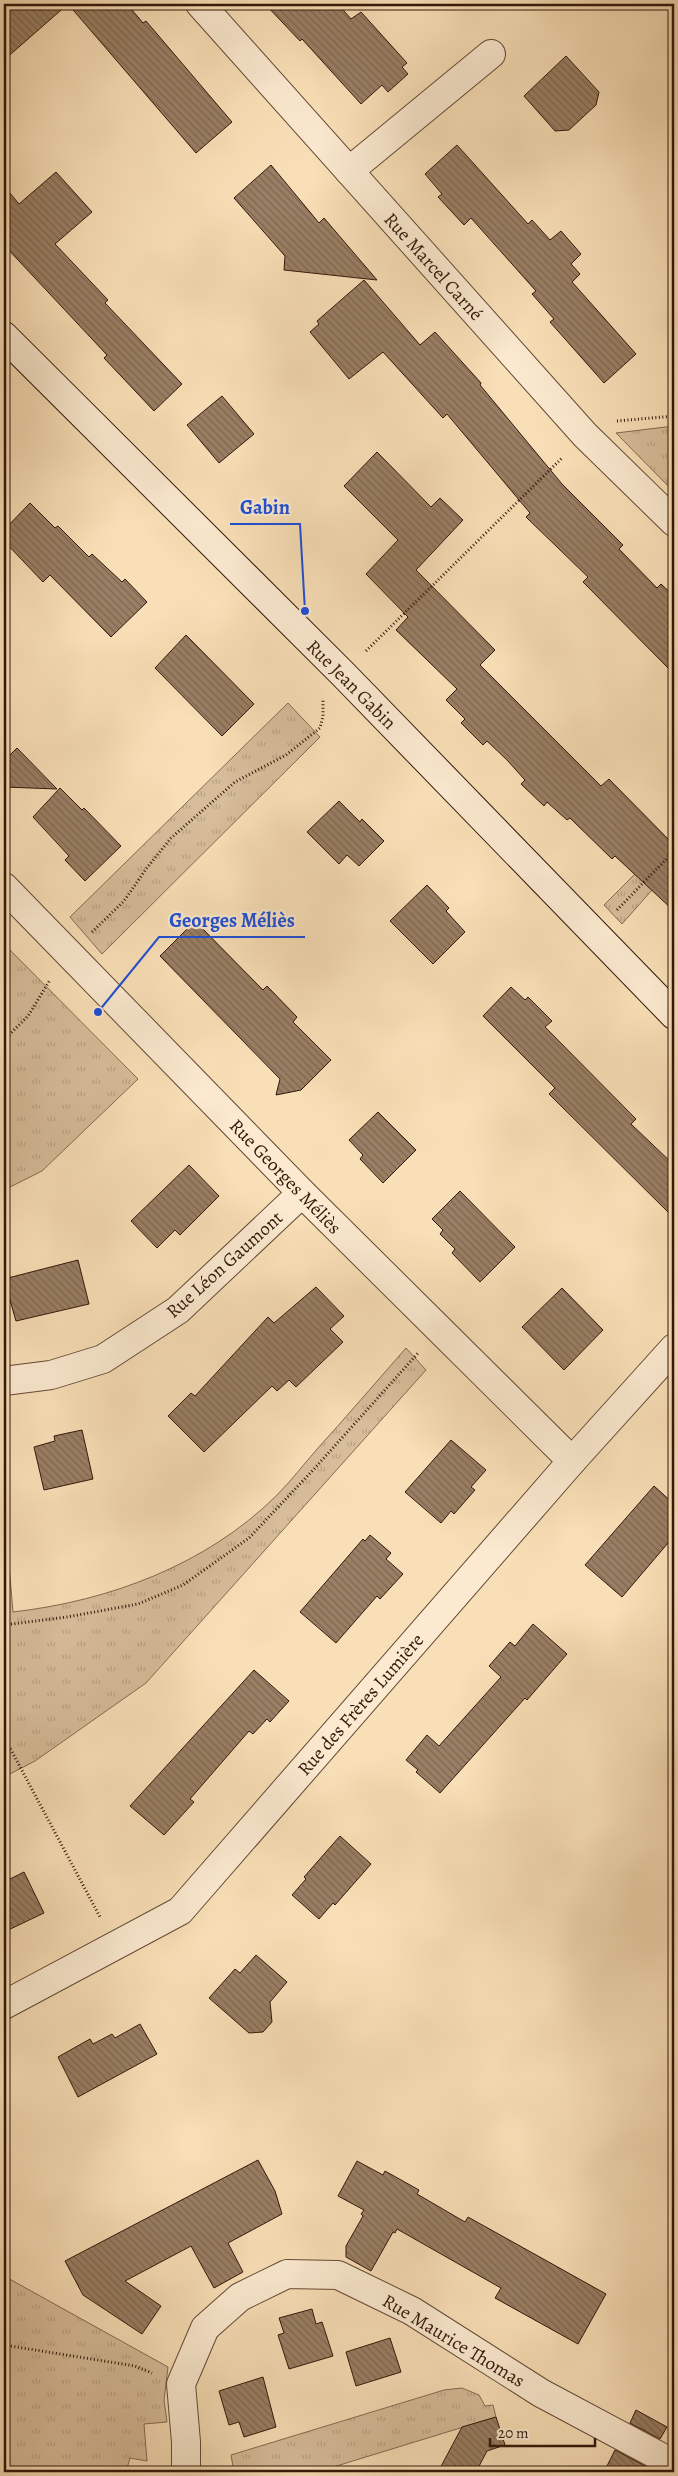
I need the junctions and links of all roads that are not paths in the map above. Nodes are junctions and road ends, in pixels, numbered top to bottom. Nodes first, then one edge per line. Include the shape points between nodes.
1 (200, 4) edge
2 (491, 54) dead end
3 (349, 171) junction
4 (4, 336) edge
5 (674, 522) edge
6 (4, 887) edge
7 (674, 1015) edge
8 (302, 1193) junction
9 (674, 1348) edge
10 (4, 1381) edge
11 (572, 1461) junction
12 (4, 2005) edge
13 (674, 2464) edge
14 (186, 2472) edge

1 - 3 street, Rue Marcel Carné
2 - 3 street
3 - 5 street, Rue Marcel Carné via 585,435
4 - 7 street, Rue Jean Gabin via 343,674
6 - 8 street, Rue Georges Méliès
8 - 10 street, Rue Léon Gaumont via 178,1310 103,1359 51,1375
8 - 11 street, Rue Georges Méliès
9 - 11 street, Rue des Frères Lumière
11 - 12 street, Rue des Frères Lumière via 180,1911
13 - 14 street, Rue Maurice Thomas via 541,2393 412,2311 338,2275 287,2274 240,2297 204,2328 180,2384

